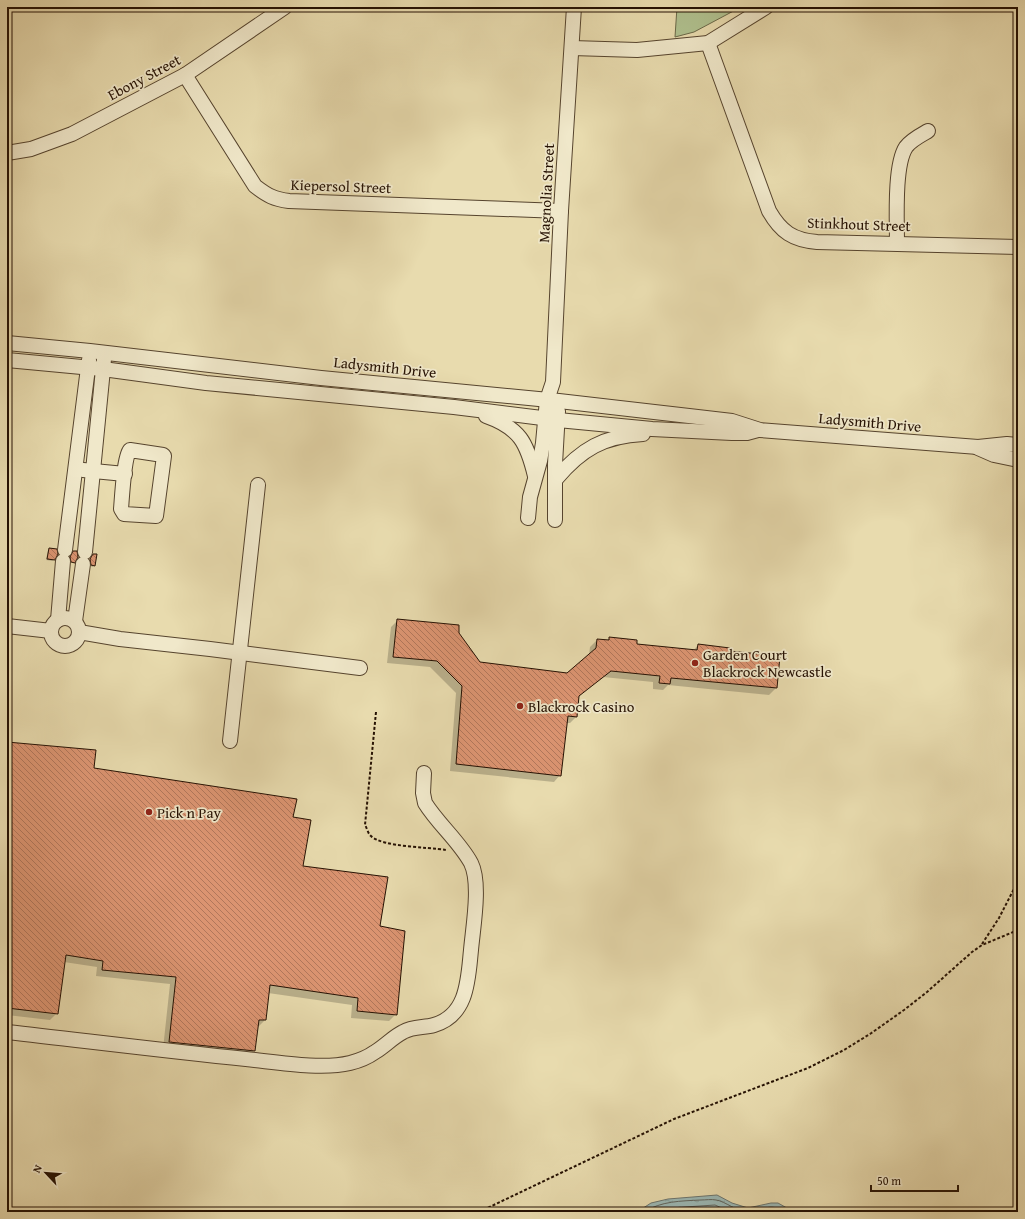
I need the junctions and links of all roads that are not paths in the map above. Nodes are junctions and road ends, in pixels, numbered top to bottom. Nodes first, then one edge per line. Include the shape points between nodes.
1 (285, 7) edge
2 (574, 7) edge
3 (766, 7) edge
4 (708, 43) junction
5 (572, 48) junction
6 (185, 75) junction
7 (928, 131) dead end
8 (7, 153) edge
9 (561, 211) junction
10 (897, 243) junction
11 (1018, 247) edge
12 (7, 343) edge
13 (90, 351) junction
14 (105, 353) junction
15 (7, 360) edge
16 (88, 368) junction
17 (103, 369) junction
18 (553, 401) junction
19 (454, 407) junction
20 (552, 419) junction
21 (683, 430) junction
22 (760, 430) junction
23 (1018, 445) edge
24 (978, 447) junction
25 (1018, 460) edge
26 (75, 469) junction
27 (93, 470) junction
28 (125, 474) junction
29 (535, 479) junction
30 (556, 479) junction
31 (258, 485) dead end
32 (528, 518) dead end
33 (555, 520) dead end
34 (55, 625) junction
35 (7, 626) edge
36 (77, 626) junction
37 (239, 653) junction
38 (360, 668) dead end
39 (230, 741) dead end
40 (424, 773) dead end
41 (7, 1032) edge

1 - 6 street, Ebony Street
2 - 5 street, Magnolia Street
3 - 4 street
4 - 5 street via 637,50
4 - 10 street, Stinkhout Street via 776,223 792,236 805,241
5 - 9 street, Magnolia Street
6 - 8 street, Ebony Street via 72,134 31,149
6 - 9 street, Kiepersol Street via 256,186 279,200
7 - 10 street via 906,146 901,160
9 - 18 street, Magnolia Street
10 - 11 street, Stinkhout Street
12 - 13 street, Ladysmith Drive
13 - 14 street, Ladysmith Drive
13 - 16 street
14 - 17 street
14 - 18 street, Ladysmith Drive
15 - 16 street, Ladysmith Drive
16 - 17 street, Ladysmith Drive
16 - 26 street
17 - 19 street, Ladysmith Drive via 206,383
17 - 27 street
18 - 20 street, Magnolia Street
18 - 22 street, Ladysmith Drive via 732,421
19 - 20 street, Ladysmith Drive
19 - 29 street via 493,418 508,426 523,440
20 - 21 street, Ladysmith Drive
20 - 29 street via 543,443
20 - 30 street
21 - 22 street, Ladysmith Drive via 746,433
21 - 30 street via 613,438 577,456
22 - 24 street, Ladysmith Drive
23 - 24 street, Ladysmith Drive
24 - 25 street, Ladysmith Drive via 994,455
26 - 27 street
26 - 34 street
27 - 28 street
27 - 36 street
28 - 28 street via 130,450 163,455 156,516 122,512
29 - 32 street
30 - 33 street
31 - 37 street
34 - 35 street
34 - 36 street via 67,618
34 - 36 street via 54,640 65,646 73,643 78,636
36 - 37 street via 120,638
37 - 38 street
37 - 39 street
40 - 41 street via 424,803 465,853 475,876 467,983 457,1010 443,1022 404,1031 375,1052 333,1066 206,1055

